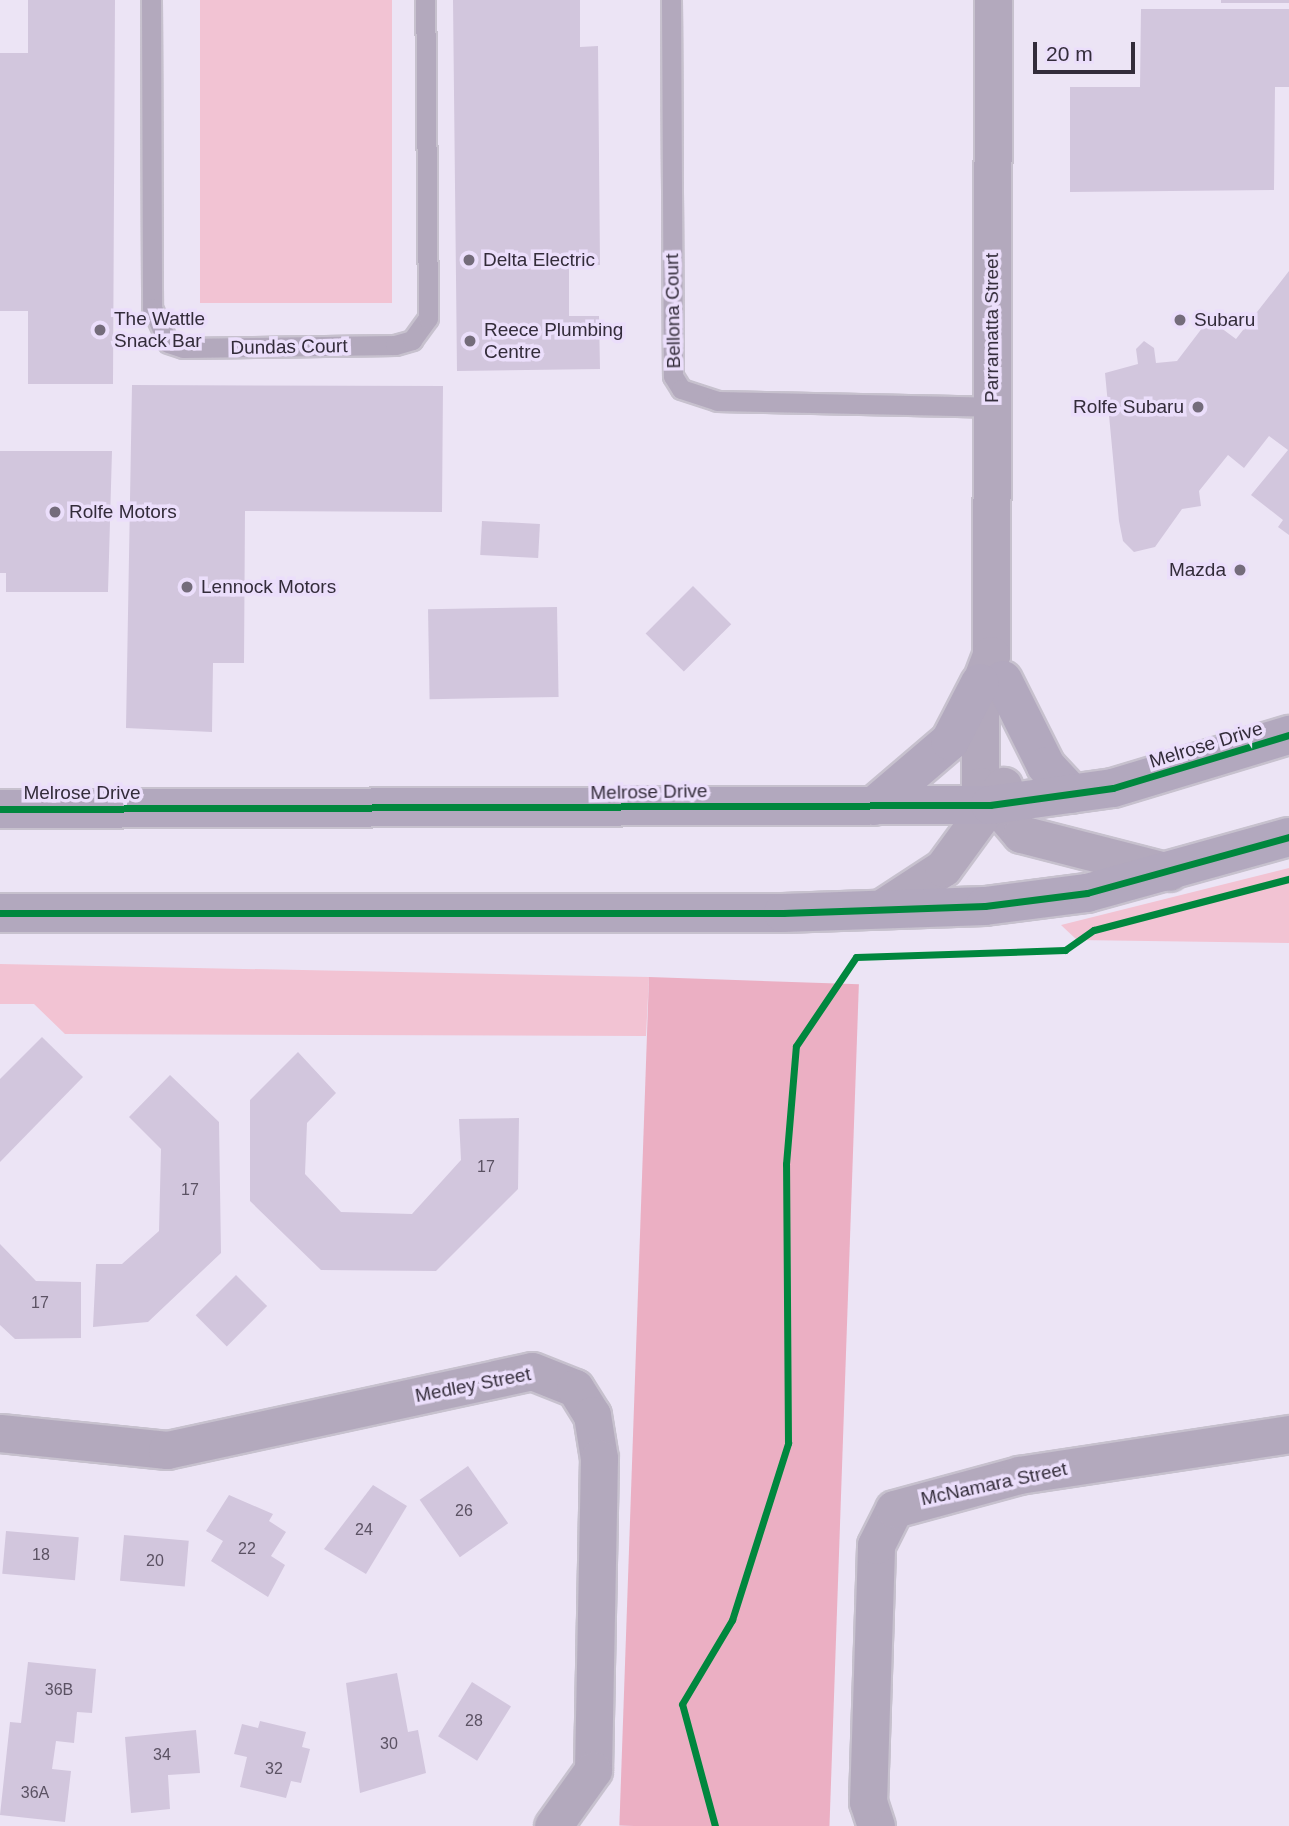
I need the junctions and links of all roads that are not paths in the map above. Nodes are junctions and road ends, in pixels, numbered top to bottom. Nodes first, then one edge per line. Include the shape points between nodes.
1 (151, 0) edge
2 (425, 0) edge
3 (670, 0) edge
4 (993, 0) edge
5 (992, 407) junction
6 (991, 673) junction
7 (1289, 735) edge
8 (1072, 794) junction
9 (990, 805) junction
10 (874, 806) junction
11 (0, 808) edge
12 (1289, 837) edge
13 (1169, 872) junction
14 (880, 909) junction
15 (0, 913) edge
16 (0, 1433) edge
17 (1289, 1434) edge
18 (553, 1826) edge
19 (876, 1826) edge

1 - 2 lane, Dundas Court via 152,308 168,343 183,348 395,345 412,340 428,318
3 - 5 lane, Bellona Court via 673,376 681,390 717,401
4 - 5 street, Parramatta Street
5 - 6 street, Parramatta Street
6 - 8 main road via 1046,766
6 - 9 street, Parramatta Street via 980,786
6 - 10 main road via 950,741
7 - 8 main road, Melrose Drive via 1113,788
8 - 9 main road, Melrose Drive
9 - 10 main road, Melrose Drive
9 - 13 street, Parramatta Street via 1021,834 1049,846
9 - 14 street via 943,868
10 - 11 main road, Melrose Drive
12 - 13 main road
13 - 14 main road via 1087,893 985,906
14 - 15 main road
16 - 18 street, Medley Street via 167,1450 532,1371 575,1388 592,1415 599,1458 593,1770
17 - 19 street, McNamara Street via 1019,1475 894,1509 876,1545 868,1802

